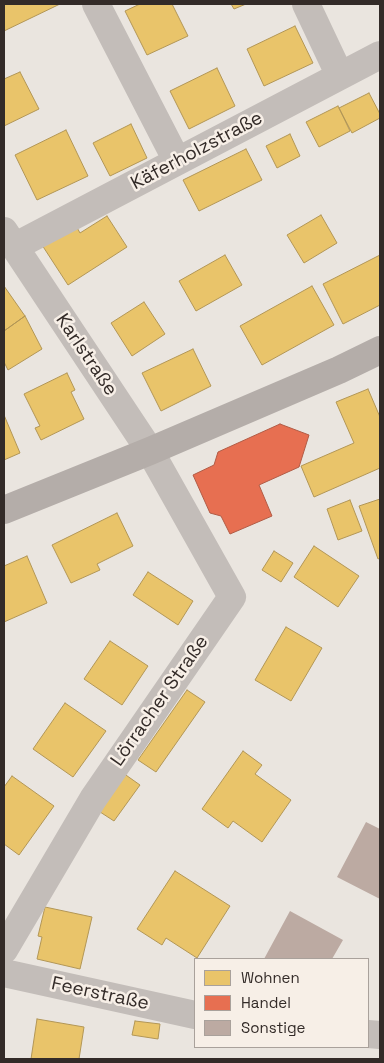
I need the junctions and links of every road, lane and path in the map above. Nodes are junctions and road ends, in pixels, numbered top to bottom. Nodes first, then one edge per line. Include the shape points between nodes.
1 (96, 4) edge
2 (306, 4) edge
3 (380, 55) edge
4 (340, 76) junction
5 (177, 161) junction
6 (11, 251) edge
7 (380, 350) edge
8 (150, 451) junction
9 (4, 510) edge
10 (4, 950) edge
11 (4, 973) edge
12 (194, 1015) edge

1 - 5 street
2 - 4 street
3 - 4 street, Käferholzstraße
4 - 5 street, Käferholzstraße
5 - 6 street, Käferholzstraße
6 - 8 street, Karlstraße
7 - 8 main road
8 - 9 main road
8 - 10 street, Lörracher Straße via 232,597 93,799
11 - 12 street, Feerstraße

